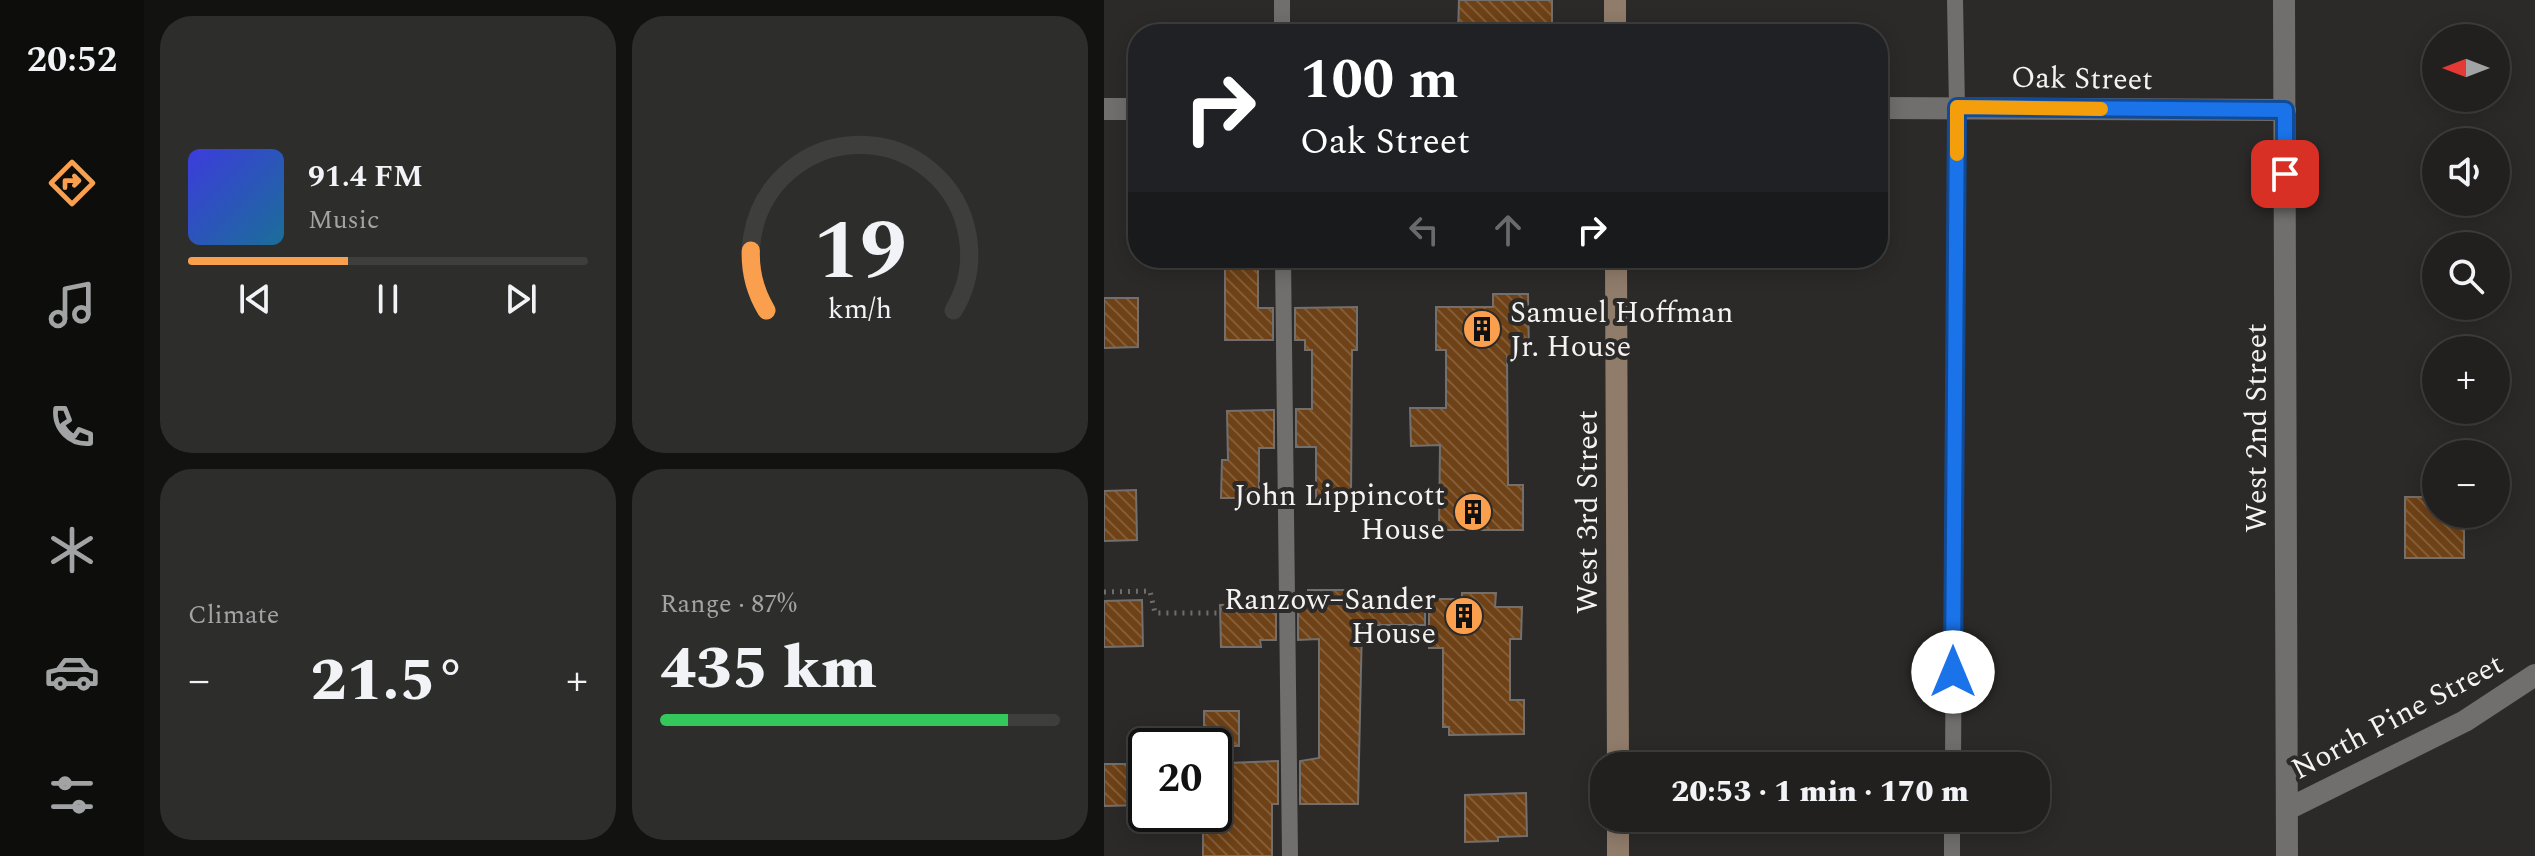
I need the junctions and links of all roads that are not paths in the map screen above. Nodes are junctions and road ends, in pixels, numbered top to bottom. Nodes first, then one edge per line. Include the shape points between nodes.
1 (1282, 0) edge
2 (1615, 0) edge
3 (1955, 0) edge
4 (2284, 0) edge
5 (1282, 24) edge
6 (1615, 24) edge
7 (1957, 107) junction
8 (1888, 108) edge
9 (1104, 109) edge
10 (1128, 109) edge
11 (2285, 110) junction
12 (1283, 268) edge
13 (1616, 268) edge
14 (2535, 675) edge
15 (1618, 752) edge
16 (1953, 752) edge
17 (2288, 809) junction
18 (1618, 832) edge
19 (1952, 832) edge
20 (1290, 856) edge
21 (1618, 856) edge
22 (1952, 856) edge
23 (2287, 856) edge

1 - 5 lane
2 - 6 main road
3 - 7 lane
4 - 11 street, West 2nd Street
7 - 8 street, Oak Street
7 - 11 street, Oak Street
7 - 16 lane
9 - 10 street
11 - 17 street, West 2nd Street
12 - 20 lane
13 - 15 main road, West 3rd Street
14 - 17 street, North Pine Street via 2465,721
17 - 23 street, West 2nd Street
18 - 21 main road
19 - 22 lane

